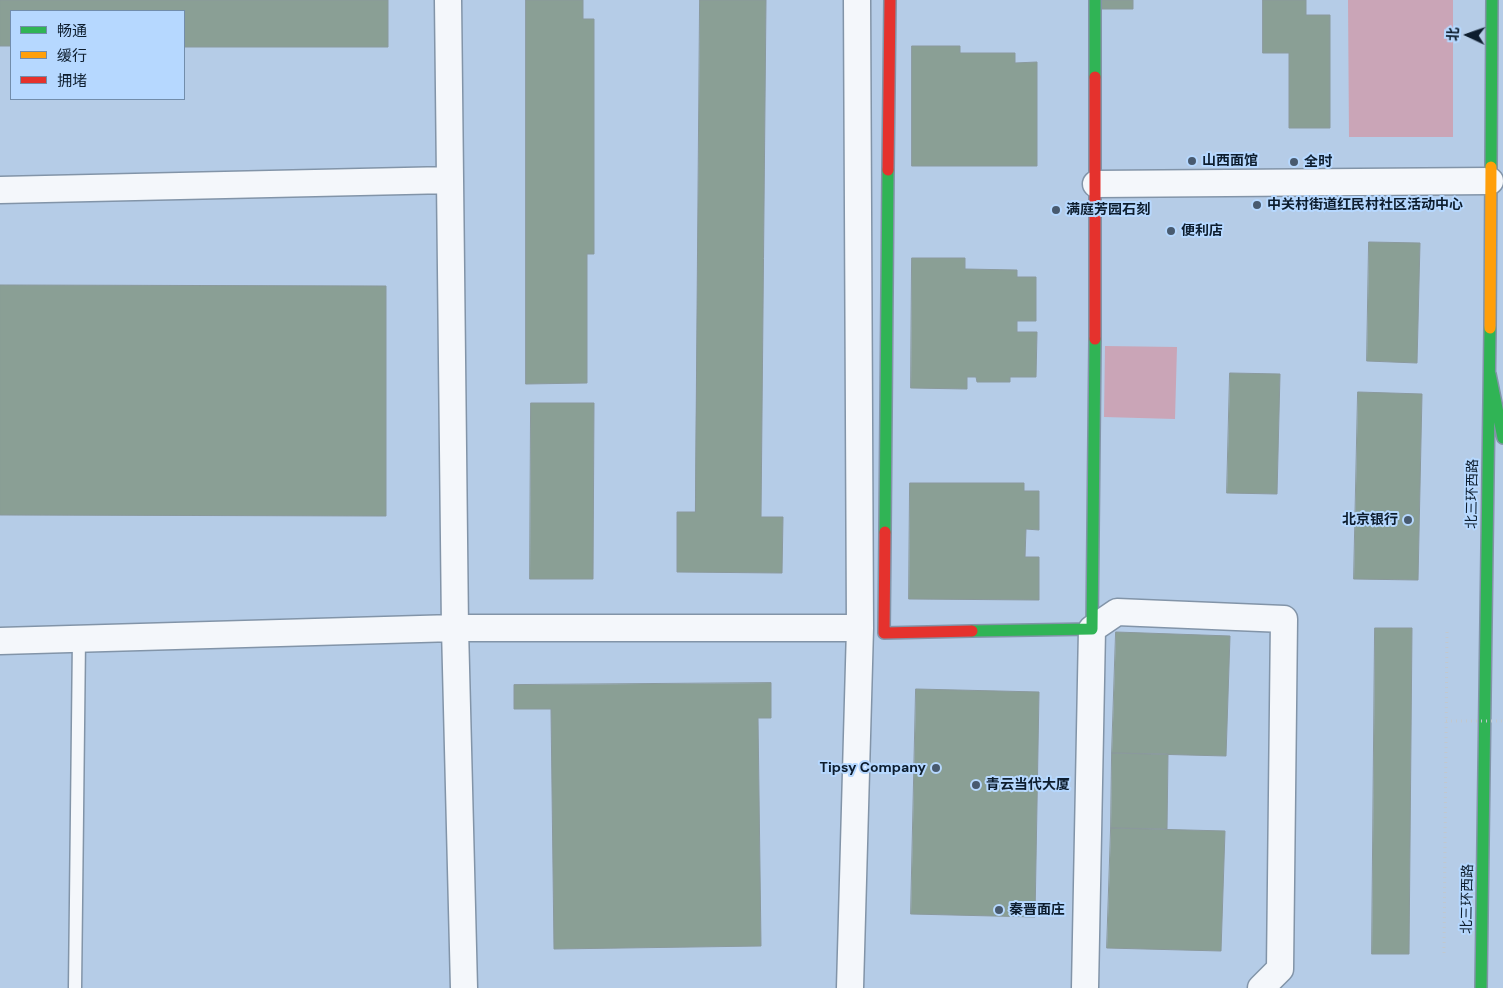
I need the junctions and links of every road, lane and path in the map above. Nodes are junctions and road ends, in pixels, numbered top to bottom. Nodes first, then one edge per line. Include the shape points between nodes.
1 (448, 0) edge
2 (857, 0) edge
3 (890, 0) edge
4 (1095, 0) edge
5 (1492, 0) edge
6 (450, 180) junction
7 (1490, 181) junction
8 (1096, 184) junction
9 (0, 190) edge
10 (1490, 374) junction
11 (1503, 438) edge
12 (455, 628) junction
13 (860, 628) junction
14 (1092, 629) junction
15 (1447, 629) dead end
16 (79, 638) junction
17 (0, 641) edge
18 (1446, 721) junction
19 (1503, 722) edge
20 (1444, 953) dead end
21 (75, 988) edge
22 (464, 988) edge
23 (850, 988) edge
24 (1085, 988) edge
25 (1261, 988) edge
26 (1481, 988) edge

1 - 6 street
2 - 13 street
3 - 14 main road via 884,633
4 - 8 main road
5 - 7 main road, 北三环西路
6 - 9 street
6 - 12 street
7 - 8 street
7 - 10 main road, 北三环西路
8 - 14 main road
10 - 11 main road
10 - 26 main road, 北三环西路
12 - 13 street
12 - 16 street
12 - 22 street
13 - 23 street
14 - 24 street
14 - 25 street via 1117,612 1284,619 1280,969
15 - 18 path
16 - 17 street
16 - 21 lane
18 - 19 path, bridge
18 - 20 path

